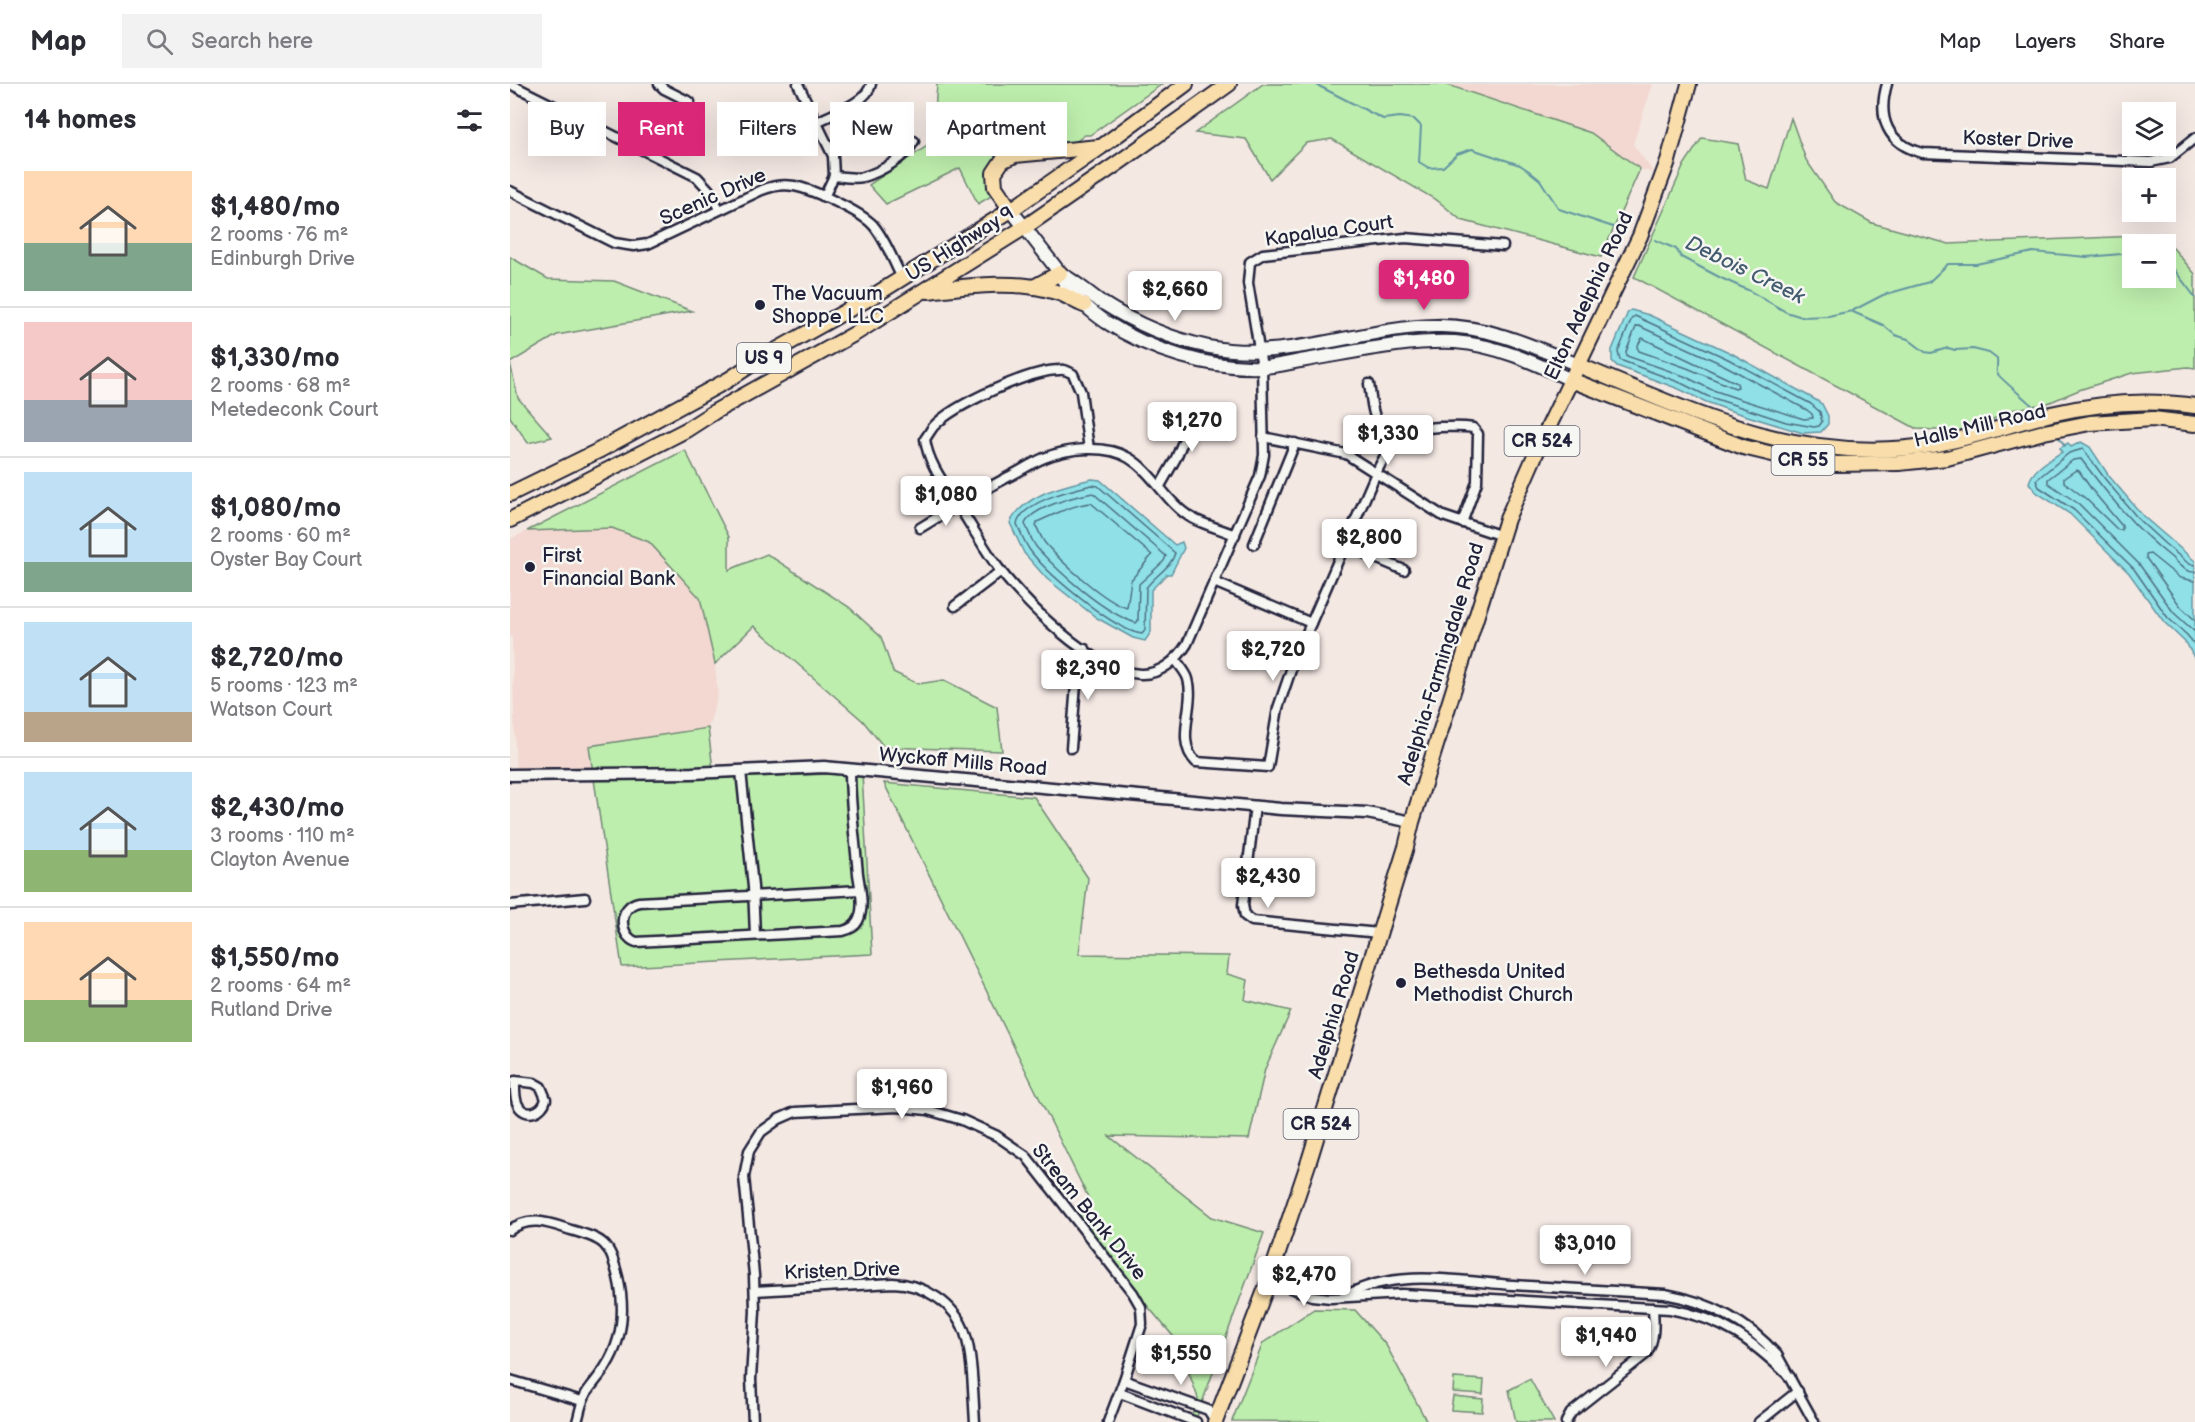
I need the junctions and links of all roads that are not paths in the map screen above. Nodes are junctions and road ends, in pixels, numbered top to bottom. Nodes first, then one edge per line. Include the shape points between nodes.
1 (510, 84) edge
2 (659, 84) edge
3 (798, 84) edge
4 (871, 84) edge
5 (1186, 84) edge
6 (1229, 84) edge
7 (1689, 84) edge
8 (1887, 84) edge
9 (690, 102) dead end
10 (807, 102) edge
11 (818, 121) edge
12 (818, 124) edge
13 (2195, 138) edge
14 (1101, 147) junction
15 (903, 156) edge
16 (834, 176) junction
17 (510, 191) edge
18 (824, 197) junction
19 (719, 209) junction
20 (1011, 210) junction
21 (1025, 227) junction
22 (1503, 246) dead end
23 (1060, 273) junction
24 (902, 278) junction
25 (1034, 287) junction
26 (922, 291) junction
27 (1084, 305) junction
28 (1260, 351) junction
29 (1578, 365) junction
30 (1262, 367) junction
31 (1571, 380) junction
32 (1369, 384) dead end
33 (2195, 406) edge
34 (2195, 424) edge
35 (1228, 433) dead end
36 (1263, 437) junction
37 (1396, 440) junction
38 (1295, 443) junction
39 (1089, 449) junction
40 (1376, 473) junction
41 (1160, 486) junction
42 (510, 495) edge
43 (958, 504) junction
44 (1507, 519) joint
45 (510, 520) edge
46 (1462, 523) junction
47 (921, 528) dead end
48 (1235, 534) junction
49 (1502, 536) junction
50 (1254, 544) dead end
51 (1345, 545) junction
52 (1404, 570) dead end
53 (1001, 571) junction
54 (1214, 582) junction
55 (955, 606) dead end
56 (1311, 623) junction
57 (1085, 649) junction
58 (1175, 659) junction
59 (1071, 748) dead end
60 (850, 770) junction
61 (741, 771) junction
62 (510, 775) edge
63 (1255, 806) junction
64 (1412, 822) junction
65 (860, 890) junction
66 (753, 896) junction
67 (585, 898) dead end
68 (510, 905) edge
69 (1379, 933) junction
70 (755, 935) junction
71 (512, 1079) edge
72 (510, 1230) edge
73 (1269, 1280) junction
74 (755, 1291) junction
75 (1345, 1296) junction
76 (1653, 1308) junction
77 (1790, 1377) junction
78 (510, 1380) edge
79 (1125, 1380) junction
80 (1798, 1391) junction
81 (1120, 1393) junction
82 (582, 1401) junction
83 (577, 1422) edge
84 (753, 1422) edge
85 (975, 1422) edge
86 (1108, 1422) edge
87 (1196, 1422) edge
88 (1215, 1422) edge
89 (1566, 1422) edge
90 (1759, 1422) edge
91 (1814, 1422) edge

1 - 19 street via 697,177 710,190
2 - 9 street
3 - 10 street
4 - 11 street via 860,100
5 - 14 main road, US Highway 9 / US 9
6 - 21 main road, US Highway 9 / US 9
7 - 29 main road, Elton Adelphia Road / CR 524 via 1655,199
8 - 13 street, Koster Drive via 1882,109 1887,126 1900,142 1923,153 2151,162 2170,158
12 - 16 street via 833,156
14 - 20 main road, US Highway 9 / US 9
14 - 20 main road via 1015,155 1002,161 994,173 995,187
15 - 16 street via 870,174
16 - 18 street
17 - 19 street, Scenic Drive via 626,246 648,244
18 - 19 street, Scenic Drive via 804,188 778,186
18 - 24 street, Scenic Drive via 874,226
20 - 21 main road
20 - 24 main road, US Highway 9 / US 9
21 - 23 main road
21 - 26 main road, US Highway 9 / US 9
22 - 28 street, Kapalua Court via 1405,238 1263,255 1250,262 1248,283
23 - 25 main road
23 - 27 main road via 1064,284
23 - 28 main road via 1119,313 1153,330 1211,347
24 - 42 main road, US Highway 9 / US 9 via 728,380
25 - 26 main road via 964,286
25 - 27 main road
26 - 45 main road, US Highway 9 / US 9 via 686,430
27 - 30 main road via 1114,327 1149,345 1208,362
28 - 29 main road via 1413,327 1448,326 1499,335
28 - 30 street
29 - 31 main road, Elton Adelphia Road / CR 524
29 - 33 main road, Halls Mill Road / CR 55 via 1748,432 1818,446 1921,446 2096,406 2136,402
30 - 31 main road via 1415,342 1457,342 1506,352
30 - 36 street
31 - 34 main road, Halls Mill Road / CR 55 via 1735,445 1825,463 1886,464 1947,458 2063,427 2105,421 2169,420
31 - 44 main road, Elton Adelphia Road / CR 524
32 - 37 street via 1376,423
35 - 41 street via 1193,418
36 - 38 street
36 - 48 street via 1260,476
37 - 40 street
37 - 46 street via 1401,434 1420,428 1473,428 1478,434 1477,483
38 - 40 street via 1346,454
38 - 50 street
39 - 41 street via 1129,458
39 - 43 street via 1045,458
39 - 43 street via 1081,392 1073,374 1063,369 1049,371 987,392 933,427 925,439 927,454
40 - 46 street via 1443,516
40 - 51 street
41 - 48 street via 1191,518
43 - 47 street
43 - 53 street
44 - 49 main road, Adelphia-Farmingdale Road / CR 524
46 - 49 street
48 - 54 street
49 - 64 main road, Adelphia-Farmingdale Road / CR 524
51 - 52 street
51 - 56 street
53 - 55 street
53 - 57 street via 1060,632
54 - 56 street
54 - 58 street via 1187,644
56 - 58 street via 1278,708 1268,767 1196,762 1189,755 1186,740 1190,689 1188,677
57 - 58 street via 1107,665 1140,674 1160,670
57 - 59 street via 1077,671
60 - 61 street, Wyckoff Mills Road via 807,767
60 - 63 street, Wyckoff Mills Road
60 - 65 street
61 - 62 street, Wyckoff Mills Road
61 - 66 street
63 - 64 street, Wyckoff Mills Road via 1367,813
63 - 69 street via 1242,905 1245,916 1252,921
64 - 69 main road, Adelphia Road / CR 524
65 - 66 street
65 - 70 street via 860,914 848,930
66 - 70 street
66 - 70 street via 634,903 626,908 624,921 628,936 636,942
67 - 68 street
69 - 73 main road, Adelphia Road / CR 524
71 - 71 street via 518,1106 528,1113 542,1108 546,1099 541,1086
72 - 82 street via 522,1222 541,1221 595,1237 613,1257 622,1295 621,1325 607,1366
73 - 75 street via 1312,1296
73 - 88 main road, Adelphia Road / CR 524
74 - 79 street, Stream Bank Drive via 744,1177 749,1151 760,1132 795,1112 897,1107 928,1110 980,1128 1026,1156 1133,1293 1141,1307 1142,1324
74 - 84 street, Stream Bank Drive
74 - 85 street, Kristen Drive via 893,1283 926,1290 943,1302 965,1332
75 - 76 street via 1402,1294
75 - 77 street via 1373,1284 1418,1279 1665,1294 1719,1310 1748,1327 1777,1355
76 - 77 street via 1691,1313 1724,1325 1753,1343
76 - 89 street via 1650,1349
77 - 80 street
78 - 82 street
79 - 81 street, Stream Bank Drive
79 - 88 street via 1208,1410
80 - 90 street
80 - 91 street
81 - 86 street, Stream Bank Drive
81 - 87 street
82 - 83 street

